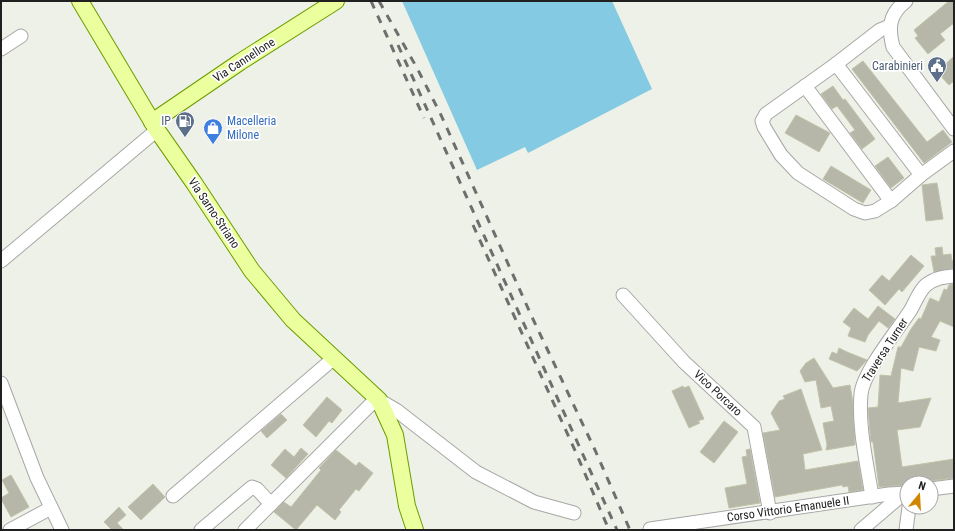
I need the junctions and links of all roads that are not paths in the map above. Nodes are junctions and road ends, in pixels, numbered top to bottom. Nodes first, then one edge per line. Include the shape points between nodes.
1 (80, 1) edge
2 (906, 1) edge
3 (334, 2) edge
4 (890, 26) junction
5 (21, 36) dead end
6 (1, 49) edge
7 (836, 64) junction
8 (805, 86) junction
9 (154, 126) junction
10 (954, 129) edge
11 (954, 151) edge
12 (921, 175) junction
13 (891, 201) junction
14 (1, 261) edge
15 (954, 276) edge
16 (622, 295) dead end
17 (334, 358) junction
18 (1, 383) edge
19 (379, 400) junction
20 (954, 486) edge
21 (939, 488) edge
22 (899, 494) edge
23 (173, 496) dead end
24 (871, 497) junction
25 (899, 499) edge
26 (271, 504) junction
27 (51, 508) junction
28 (574, 513) dead end
29 (770, 513) junction
30 (879, 515) junction
31 (908, 515) edge
32 (10, 530) edge
33 (62, 530) edge
34 (201, 530) edge
35 (245, 530) edge
36 (415, 530) edge
37 (650, 530) edge
38 (861, 530) edge
39 (906, 530) edge

1 - 9 main road, Via Sarno-Striano
2 - 4 street via 897,8
3 - 9 main road, Via Cannellone via 240,62
4 - 7 street via 880,30
4 - 10 street via 893,47
5 - 6 street
7 - 8 street
7 - 12 street
8 - 13 street
8 - 13 street via 766,114 762,121 781,155 798,173 854,209 865,213 875,211
9 - 14 street
9 - 17 main road, Via Sarno-Striano via 252,270 293,320
11 - 12 street
12 - 13 street
15 - 24 street, Traversa Turner via 936,278 924,286 862,384 860,418
16 - 29 street, Vico Porcaro via 684,362 754,427
17 - 19 main road, Via Sarno-Striano
17 - 23 street
18 - 27 street via 36,478
19 - 26 street via 370,405
19 - 28 street via 396,410 476,472 534,502
19 - 36 main road via 395,435 407,506
20 - 21 street
22 - 24 street, Corso Vittorio Emanuele II
24 - 29 street, Corso Vittorio Emanuele II
24 - 30 street, Traversa Turner
25 - 30 street, Corso Vittorio Emanuele II
26 - 34 street via 252,487
26 - 35 street
27 - 32 street
27 - 33 street
29 - 37 street, Corso Vittorio Emanuele II
30 - 38 street, Corso Vittorio Emanuele II
31 - 39 street

